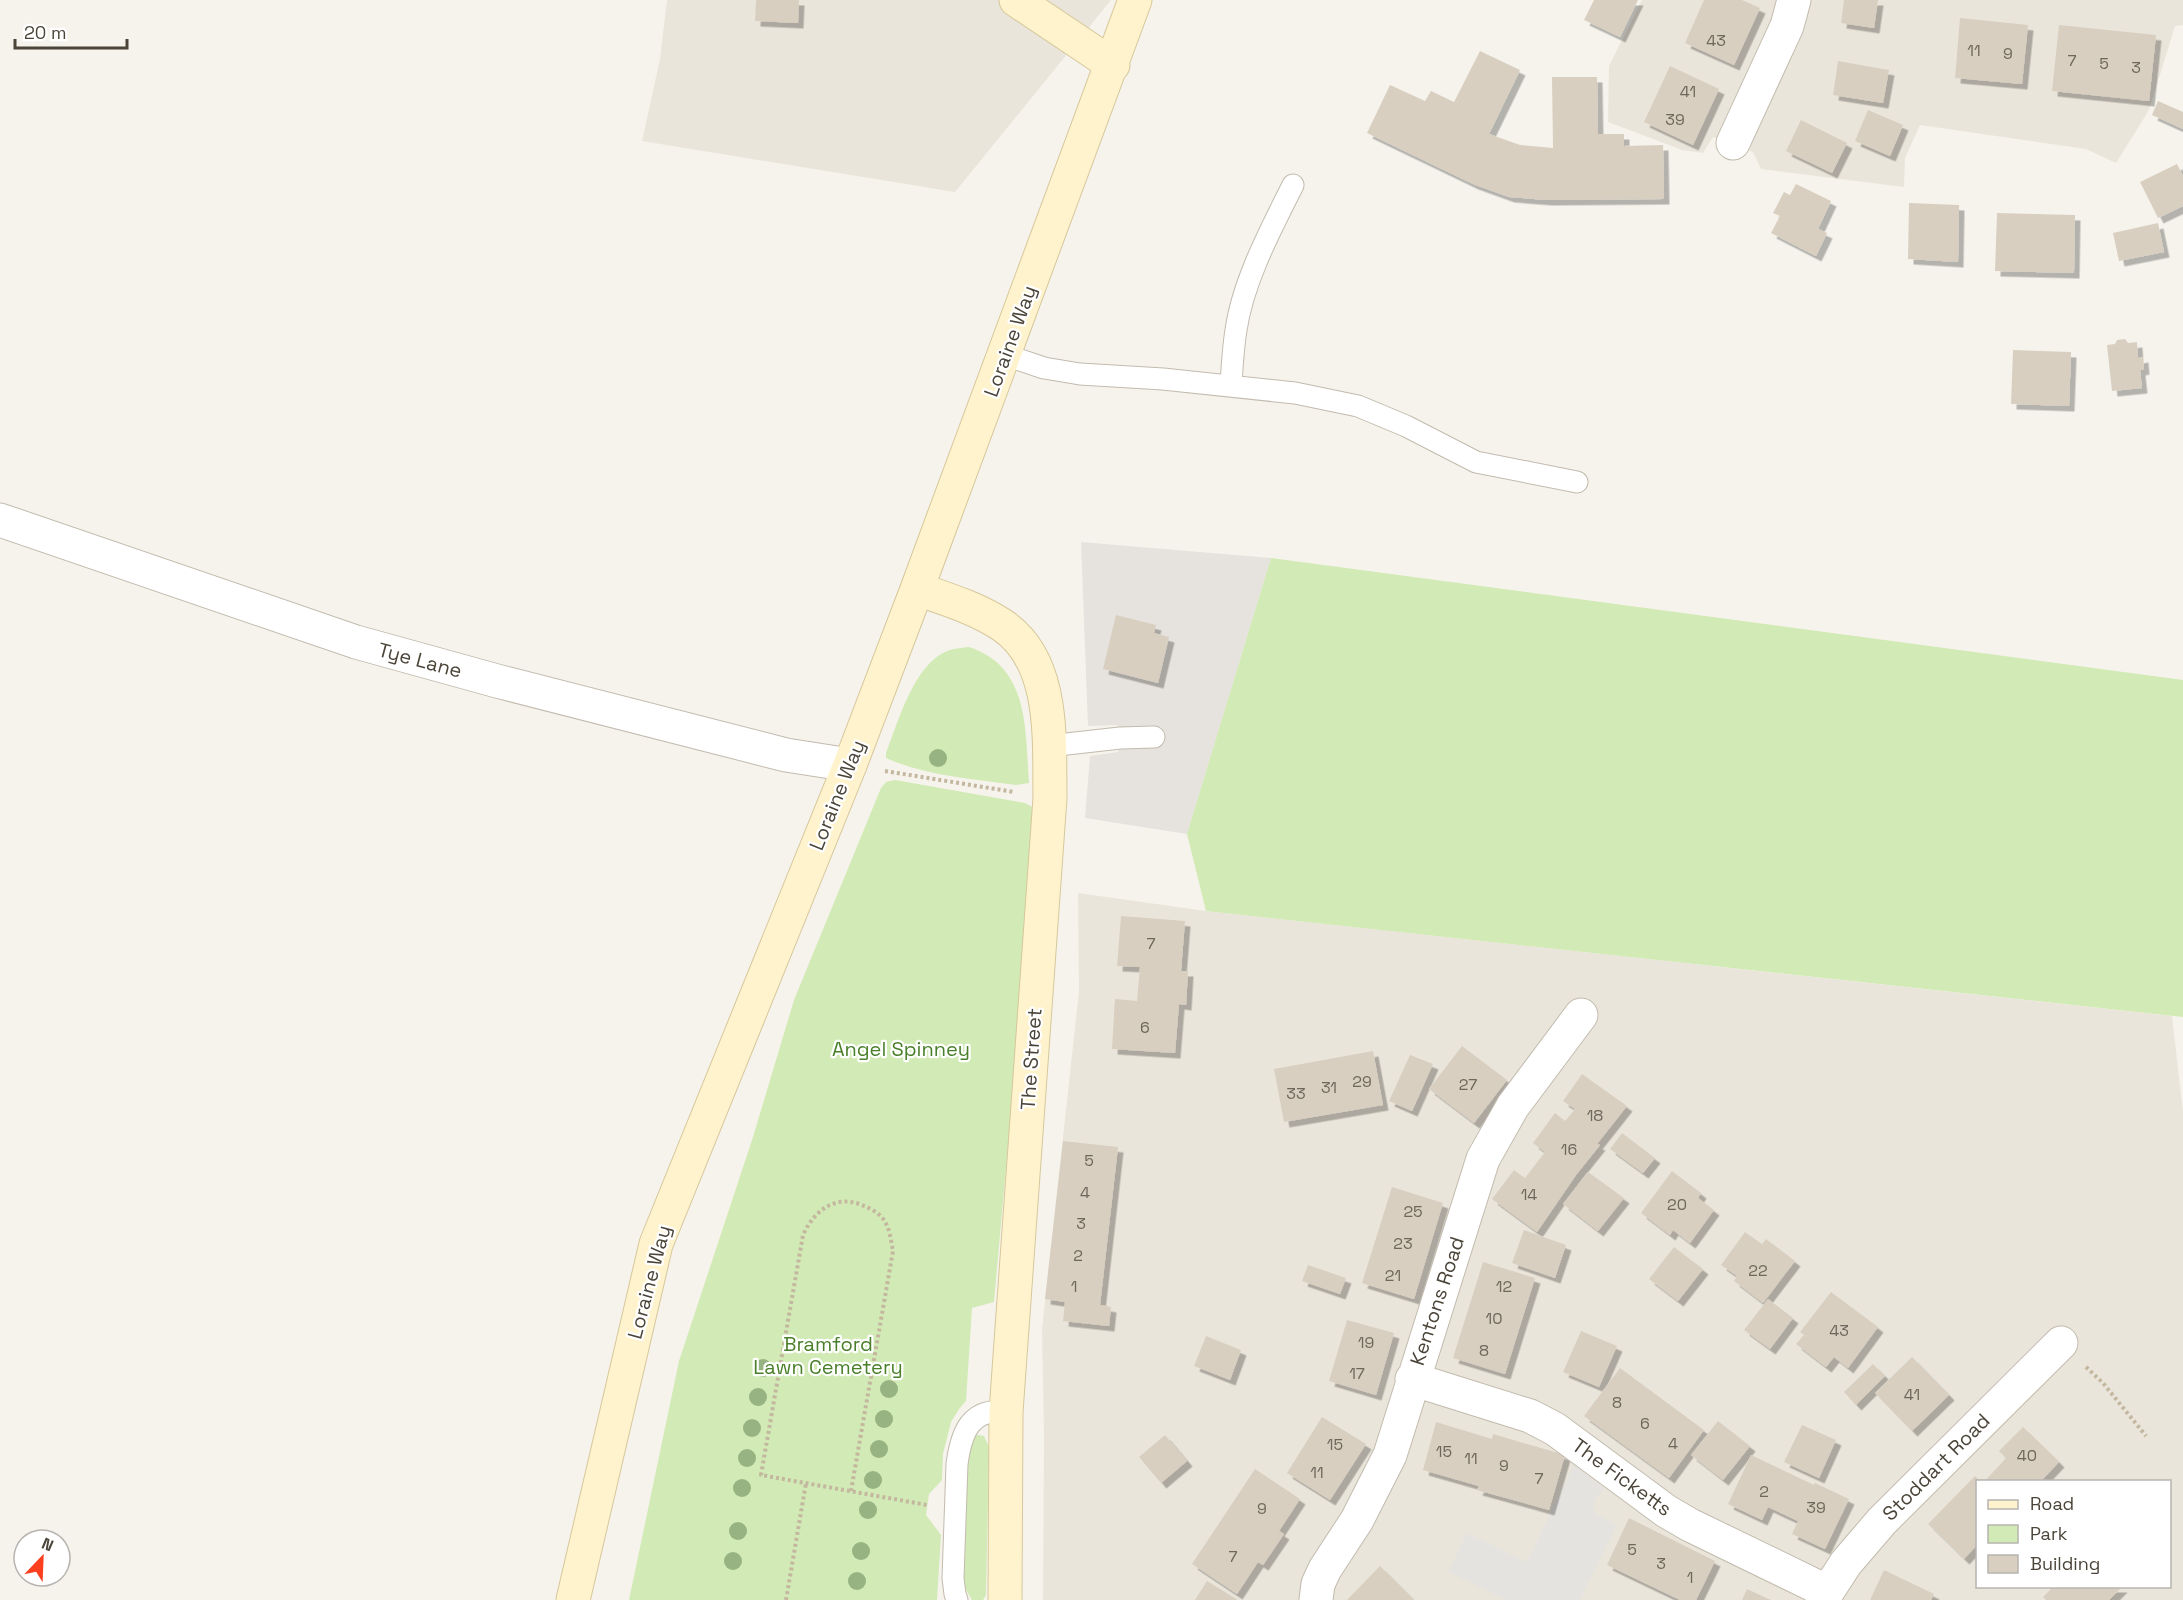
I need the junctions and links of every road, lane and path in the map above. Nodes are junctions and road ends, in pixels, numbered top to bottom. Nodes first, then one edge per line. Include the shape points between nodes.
1 (1016, 0) edge
2 (1136, 0) edge
3 (1794, 0) edge
4 (1113, 65) junction
5 (1733, 143) dead end
6 (1293, 185) dead end
7 (1005, 355) junction
8 (1231, 385) junction
9 (1577, 482) dead end
10 (0, 520) edge
11 (918, 589) junction
12 (1154, 737) dead end
13 (1049, 746) junction
14 (849, 765) junction
15 (1050, 798) junction
16 (1581, 1015) dead end
17 (2061, 1343) joint
18 (1412, 1379) junction
19 (1006, 1412) junction
20 (2146, 1436) dead end
21 (806, 1483) junction
22 (851, 1491) junction
23 (956, 1508) junction
24 (1824, 1596) edge
25 (573, 1600) edge
26 (786, 1600) edge
27 (957, 1600) edge
28 (1005, 1600) edge
29 (1316, 1600) edge

1 - 4 main road
2 - 4 main road, Loraine Way
3 - 5 street via 1787,26
4 - 7 main road, Loraine Way
6 - 8 lane via 1246,291 1236,329
7 - 8 lane via 1044,368 1080,374
7 - 11 main road, Loraine Way
8 - 9 lane via 1358,406 1476,462
10 - 14 street, Tye Lane via 356,642 786,755
11 - 13 main road, The Street via 984,614 1004,626 1029,651 1042,688
11 - 14 main road, Loraine Way
12 - 13 lane
13 - 15 main road, The Street
14 - 15 path
14 - 25 main road, Loraine Way via 656,1244
15 - 19 main road, The Street
16 - 18 street, Kentons Road via 1513,1106 1483,1159
17 - 20 path via 2103,1383
17 - 24 street, Stoddart Road via 1882,1521
18 - 24 street, The Ficketts via 1530,1416 1555,1429 1666,1511
18 - 29 street, Kentons Road via 1390,1455 1357,1520 1325,1569
19 - 23 lane via 986,1412 975,1419 962,1438
19 - 28 main road, The Street
21 - 22 path
21 - 22 path via 761,1475 803,1235 820,1210 836,1202 853,1201 871,1208 884,1220 893,1251
21 - 26 path
22 - 23 path
23 - 27 lane via 953,1578

